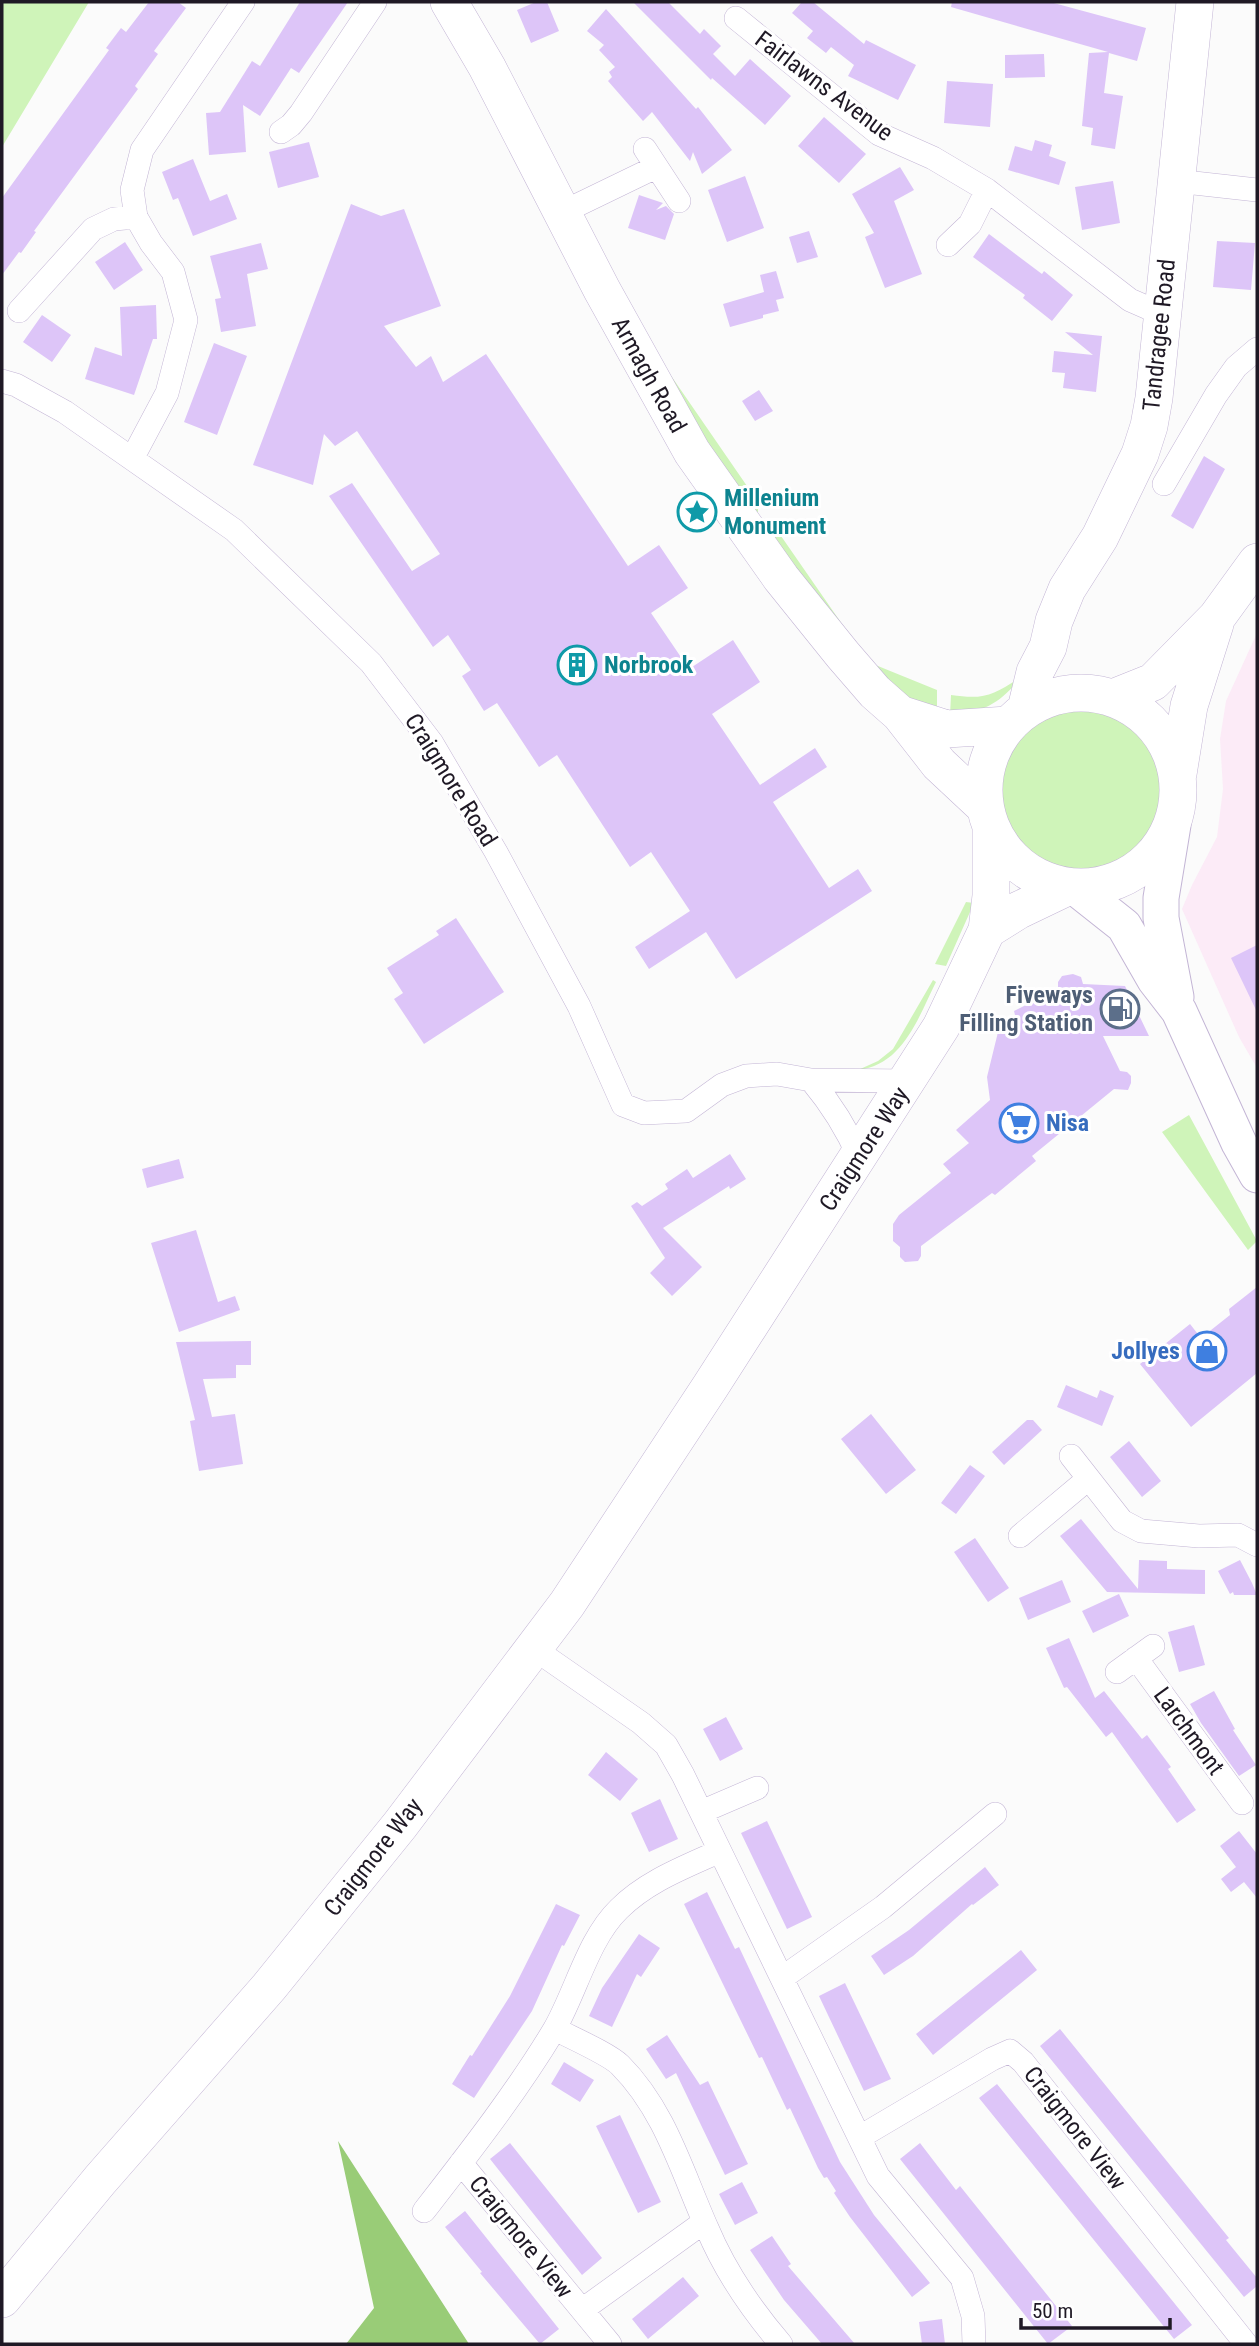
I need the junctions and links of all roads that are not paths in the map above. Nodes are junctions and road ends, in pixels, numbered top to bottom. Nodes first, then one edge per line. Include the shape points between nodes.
1 (243, 2) edge
2 (375, 2) edge
3 (449, 2) edge
4 (1187, 4) edge
5 (736, 18) dead end
6 (281, 132) dead end
7 (1177, 181) junction
8 (987, 190) junction
9 (1257, 190) edge
10 (679, 201) dead end
11 (561, 213) junction
12 (136, 217) junction
13 (948, 245) dead end
14 (19, 312) dead end
15 (1162, 314) junction
16 (1257, 349) edge
17 (2, 381) edge
18 (132, 457) junction
19 (1164, 484) dead end
20 (1257, 562) edge
21 (1217, 617) junction
22 (1048, 646) junction
23 (1074, 693) junction
24 (1114, 698) junction
25 (900, 714) junction
26 (1017, 717) junction
27 (1178, 774) junction
28 (988, 818) junction
29 (1173, 825) junction
30 (1072, 887) junction
31 (987, 930) junction
32 (1179, 1011) junction
33 (811, 1080) junction
34 (909, 1081) junction
35 (859, 1157) junction
36 (1257, 1175) edge
37 (1071, 1456) dead end
38 (1088, 1479) junction
39 (1020, 1536) dead end
40 (1257, 1545) edge
41 (533, 1648) junction
42 (1135, 1659) dead end
43 (757, 1788) dead end
44 (1248, 1801) edge
45 (701, 1812) junction
46 (995, 1814) dead end
47 (720, 1850) junction
48 (782, 1978) junction
49 (555, 2029) junction
50 (860, 2137) junction
51 (461, 2163) junction
52 (424, 2211) dead end
53 (705, 2222) junction
54 (2, 2299) edge
55 (582, 2310) junction
56 (610, 2344) edge
57 (781, 2344) edge
58 (974, 2344) edge
59 (1246, 2344) edge

1 - 12 street via 142,150 132,190
2 - 6 street via 301,113
3 - 11 highway, Armagh Road
4 - 7 highway, Tandragee Road
5 - 8 street, Fairlawns Avenue via 879,134 933,158
7 - 9 street
7 - 15 highway, Tandragee Road
8 - 13 street via 970,224
8 - 15 street, Fairlawns Avenue via 1130,300
10 - 11 street via 651,158
11 - 25 highway, Armagh Road via 692,452 781,578 876,692
12 - 14 street via 114,219 93,229
12 - 18 street via 173,272 186,320 167,393
15 - 22 highway, Tandragee Road via 1154,398 1140,454 1100,537 1067,589
16 - 19 street via 1236,367 1216,395
17 - 18 street, Craigmore Road via 40,396
18 - 33 street, Craigmore Road via 234,530 371,663 432,743 579,1006 623,1105 644,1113 686,1111 722,1085 746,1076 777,1074
20 - 21 highway
21 - 24 highway via 1153,682
21 - 27 highway via 1189,706
22 - 23 highway via 1053,666
22 - 26 highway, Tandragee Road
23 - 24 highway
23 - 26 highway via 1049,698
24 - 27 highway via 1132,706 1155,727
25 - 26 highway, Armagh Road via 947,729
25 - 28 highway, Armagh Road
26 - 28 highway via 995,743 987,764
27 - 29 highway via 1179,800
28 - 30 highway via 1003,848 1018,864 1041,879
28 - 31 highway, Craigmore Way via 991,895
29 - 30 highway via 1142,867 1119,880
29 - 32 main road via 1161,918
30 - 31 highway
30 - 32 main road via 1124,926
31 - 34 highway, Craigmore Way via 941,1027
32 - 36 main road
33 - 34 street, Craigmore Road
33 - 35 street via 847,1129
34 - 35 highway, Craigmore Way
35 - 41 highway, Craigmore Way via 567,1604
37 - 38 street
38 - 39 street
38 - 40 street via 1122,1521 1141,1531 1238,1535
41 - 45 street via 666,1745
41 - 54 highway, Craigmore Way via 400,1825 269,1987
42 - 44 street, Larchmont
43 - 45 street
45 - 47 street
46 - 48 street via 883,1907
47 - 48 street
47 - 49 street via 651,1884 618,1909 601,1933
48 - 50 street
49 - 51 street
49 - 53 street via 618,2063 649,2102 680,2160
50 - 58 street via 878,2176 962,2278 973,2316
50 - 59 street, Craigmore View via 1010,2051
51 - 52 street
51 - 55 street, Craigmore View
53 - 55 street, Craigmore View
53 - 57 street via 734,2283
55 - 56 street, Craigmore View

